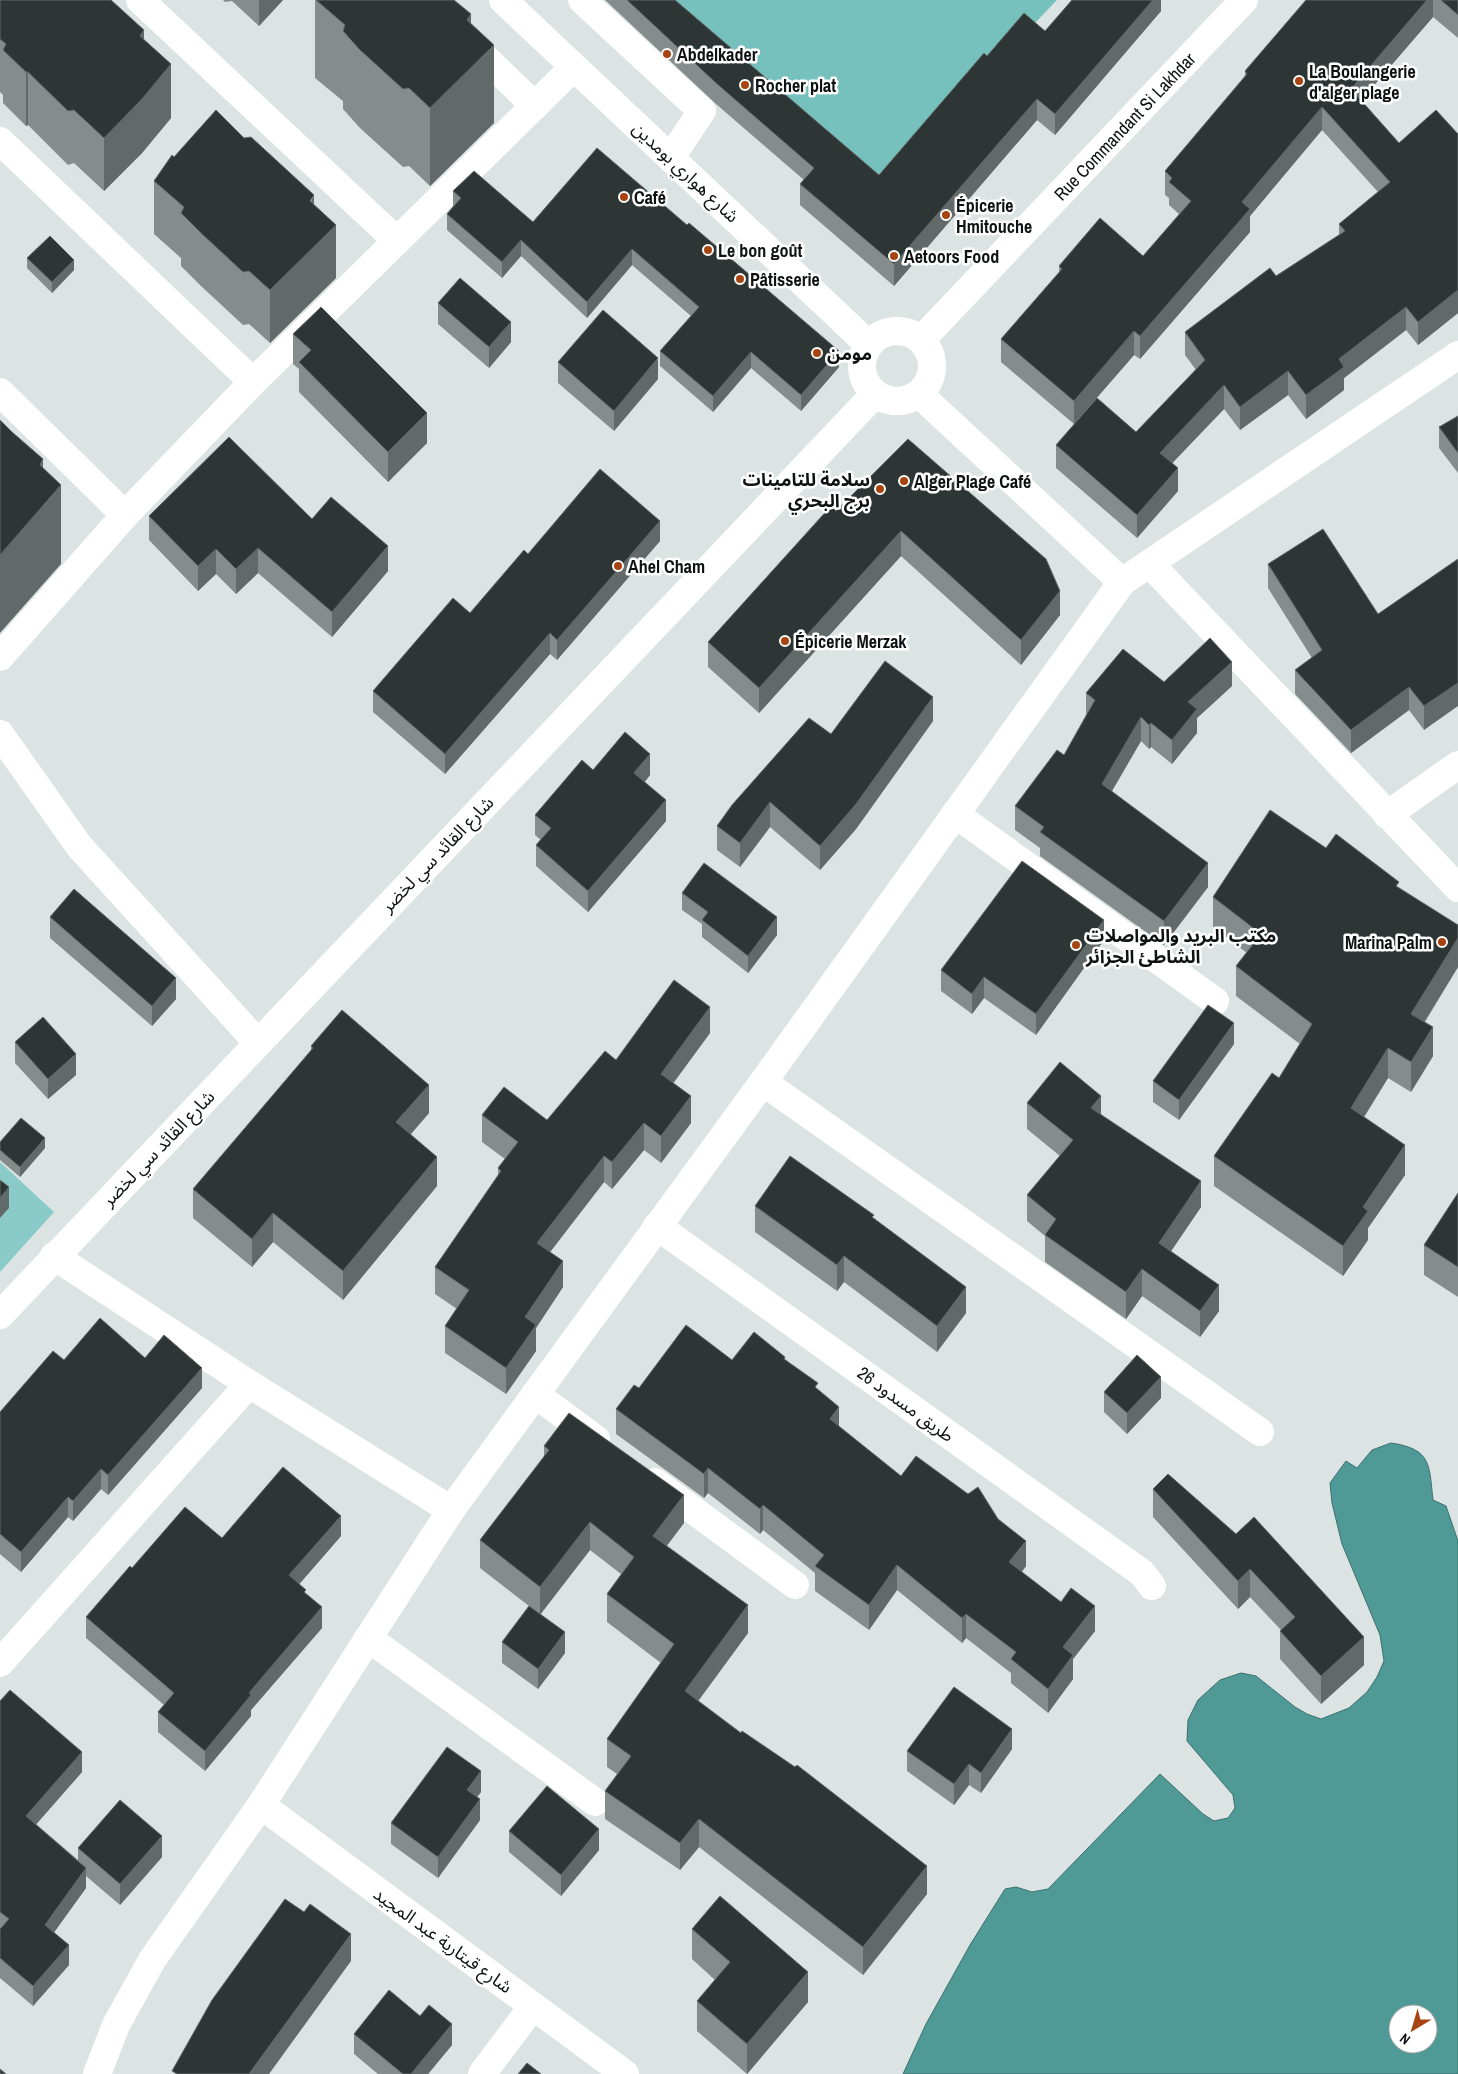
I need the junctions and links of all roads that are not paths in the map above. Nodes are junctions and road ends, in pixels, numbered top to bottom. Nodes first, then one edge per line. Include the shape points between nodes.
1 (140, 0) edge
2 (425, 0) edge
3 (504, 0) edge
4 (582, 0) edge
5 (1244, 0) edge
6 (574, 67) junction
7 (535, 106) junction
8 (0, 141) edge
9 (671, 157) junction
10 (397, 241) junction
11 (921, 340) junction
12 (868, 344) junction
13 (1458, 355) edge
14 (253, 382) junction
15 (0, 392) edge
16 (875, 394) junction
17 (919, 394) junction
18 (125, 515) junction
19 (1150, 564) junction
20 (1122, 582) junction
21 (0, 657) edge
22 (0, 734) edge
23 (1458, 765) edge
24 (955, 814) junction
25 (1387, 815) junction
26 (1458, 888) edge
27 (1215, 1001) dead end
28 (258, 1043) junction
29 (763, 1082) junction
30 (657, 1226) junction
31 (54, 1256) junction
32 (0, 1315) edge
33 (249, 1384) junction
34 (535, 1394) junction
35 (1260, 1432) dead end
36 (614, 1452) edge
37 (637, 1469) edge
38 (451, 1510) junction
39 (795, 1585) dead end
40 (1152, 1586) dead end
41 (368, 1638) junction
42 (0, 1663) edge
43 (595, 1802) dead end
44 (261, 1805) junction
45 (533, 2006) junction
46 (97, 2074) edge
47 (482, 2074) edge
48 (625, 2074) edge

1 - 10 street
2 - 7 street
3 - 6 street, شارع هواري بومدين
4 - 9 street via 702,111
5 - 11 street, Rue Commandant Si Lakhdar
6 - 7 street
6 - 9 street, شارع هواري بومدين
7 - 10 street
8 - 14 street
9 - 12 street, شارع هواري بومدين
10 - 14 street
11 - 12 street via 913,334 894,330 875,337
11 - 17 street via 932,361 932,374
12 - 16 street via 862,357 861,371
13 - 19 street
14 - 18 street
15 - 18 street
16 - 17 street via 897,401
16 - 28 street, شارع القائد سي لخضر
17 - 20 street
18 - 21 street
19 - 20 street
19 - 25 street
20 - 24 street
22 - 28 street via 79,846
23 - 25 street
24 - 27 street
24 - 29 street
25 - 26 street
28 - 31 street, شارع القائد سي لخضر
29 - 30 street
29 - 35 street
30 - 34 street
30 - 40 street, طريق مسدود 26 via 1142,1574
31 - 32 street, شارع القائد سي لخضر
31 - 33 street
33 - 38 street
33 - 42 street
34 - 36 street
34 - 38 street
37 - 39 street
38 - 41 street
41 - 43 street
41 - 44 street
44 - 45 street, شارع قيتارية عبد المجيد
44 - 46 street via 152,1960 116,2025
45 - 47 street
45 - 48 street, شارع قيتارية عبد المجيد

